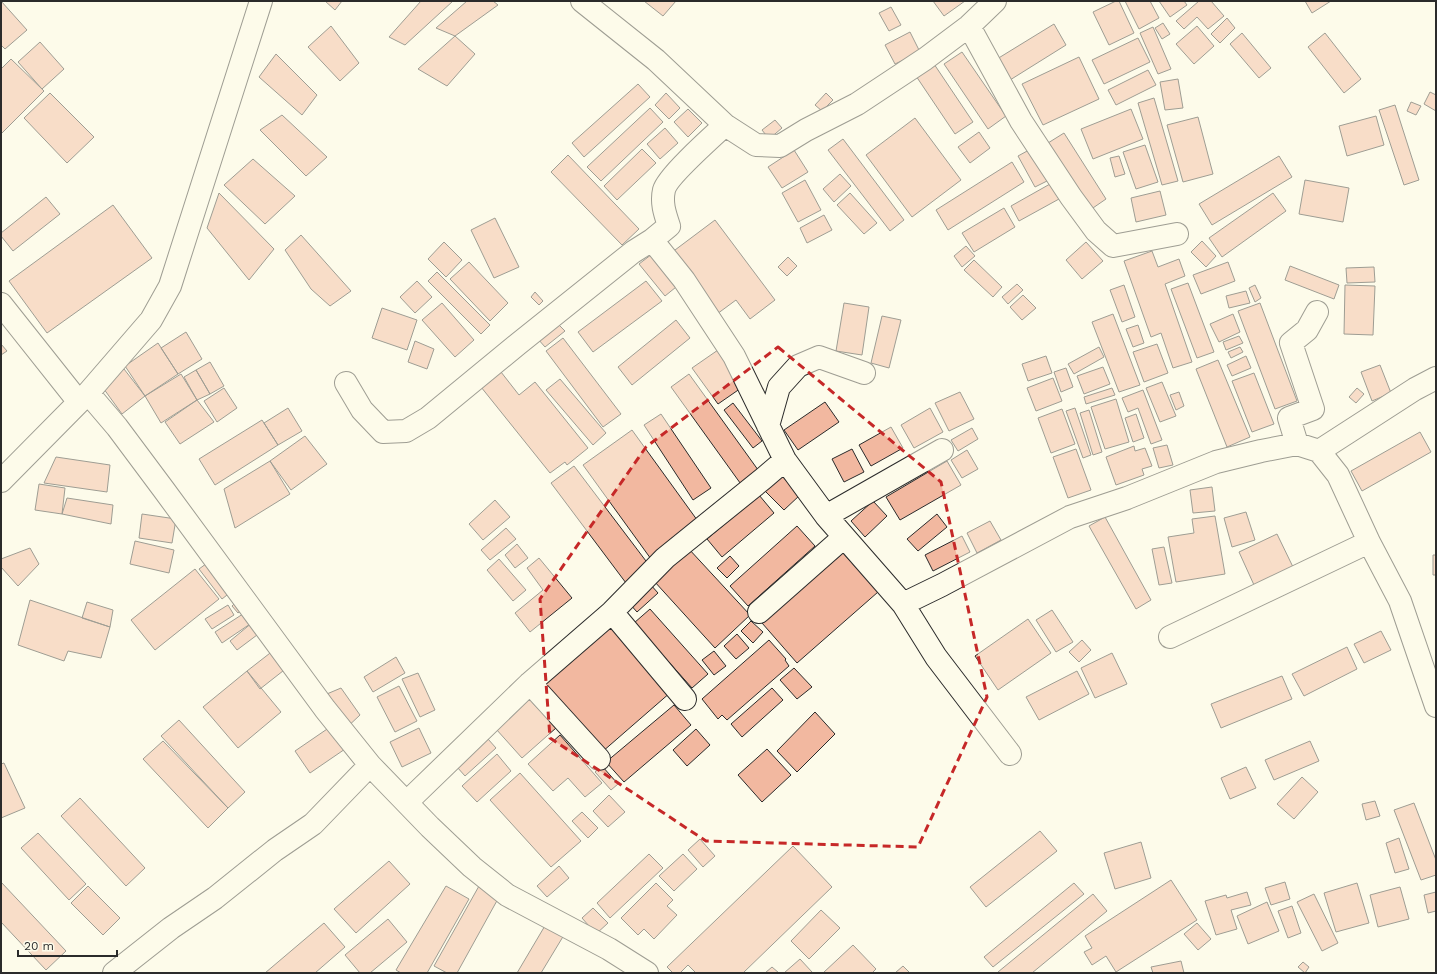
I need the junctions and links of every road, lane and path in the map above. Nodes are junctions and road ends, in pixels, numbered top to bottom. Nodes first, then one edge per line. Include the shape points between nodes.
1 (261, 1) edge
2 (582, 1) edge
3 (995, 1) edge
4 (968, 26) junction
5 (725, 125) junction
6 (1176, 234) dead end
7 (652, 240) junction
8 (1, 304) edge
9 (1317, 312) dead end
10 (864, 373) dead end
11 (1436, 378) edge
12 (346, 382) dead end
13 (83, 397) junction
14 (768, 426) junction
15 (1297, 444) junction
16 (942, 450) dead end
17 (1319, 451) junction
18 (785, 460) junction
19 (1, 481) edge
20 (826, 516) junction
21 (844, 537) junction
22 (1369, 542) junction
23 (903, 604) junction
24 (612, 612) junction
25 (759, 612) dead end
26 (1170, 637) dead end
27 (530, 683) junction
28 (685, 699) dead end
29 (1436, 706) edge
30 (1010, 754) dead end
31 (599, 759) dead end
32 (370, 765) junction
33 (407, 802) junction
34 (114, 973) edge
35 (647, 973) edge

1 - 13 street via 170,286 151,320
2 - 5 street via 656,60
3 - 4 street
4 - 5 street via 925,59 857,104 780,146 756,145
4 - 6 street via 1021,121 1096,231 1113,246
5 - 7 street via 674,174 664,188 662,206 669,226
7 - 12 street via 633,252 428,418 406,431 383,432 362,410
7 - 14 street via 684,280 734,356
8 - 13 street
9 - 15 street via 1307,330 1290,343 1312,409 1288,418
10 - 14 street via 819,357 798,366 779,387
11 - 17 street
13 - 19 street
13 - 32 street via 117,427 325,709
14 - 18 street
15 - 17 street
15 - 23 street via 1216,462 1127,498 1070,517
16 - 20 street
17 - 22 street via 1338,475
18 - 20 street
18 - 24 street via 665,558
20 - 21 street
21 - 23 street
21 - 25 street
22 - 26 street
22 - 29 street via 1400,601
23 - 30 street via 936,657
24 - 27 street
24 - 28 street
27 - 31 street
27 - 33 street
32 - 33 street
32 - 34 street via 312,824
33 - 35 street via 467,862 507,895 608,948

